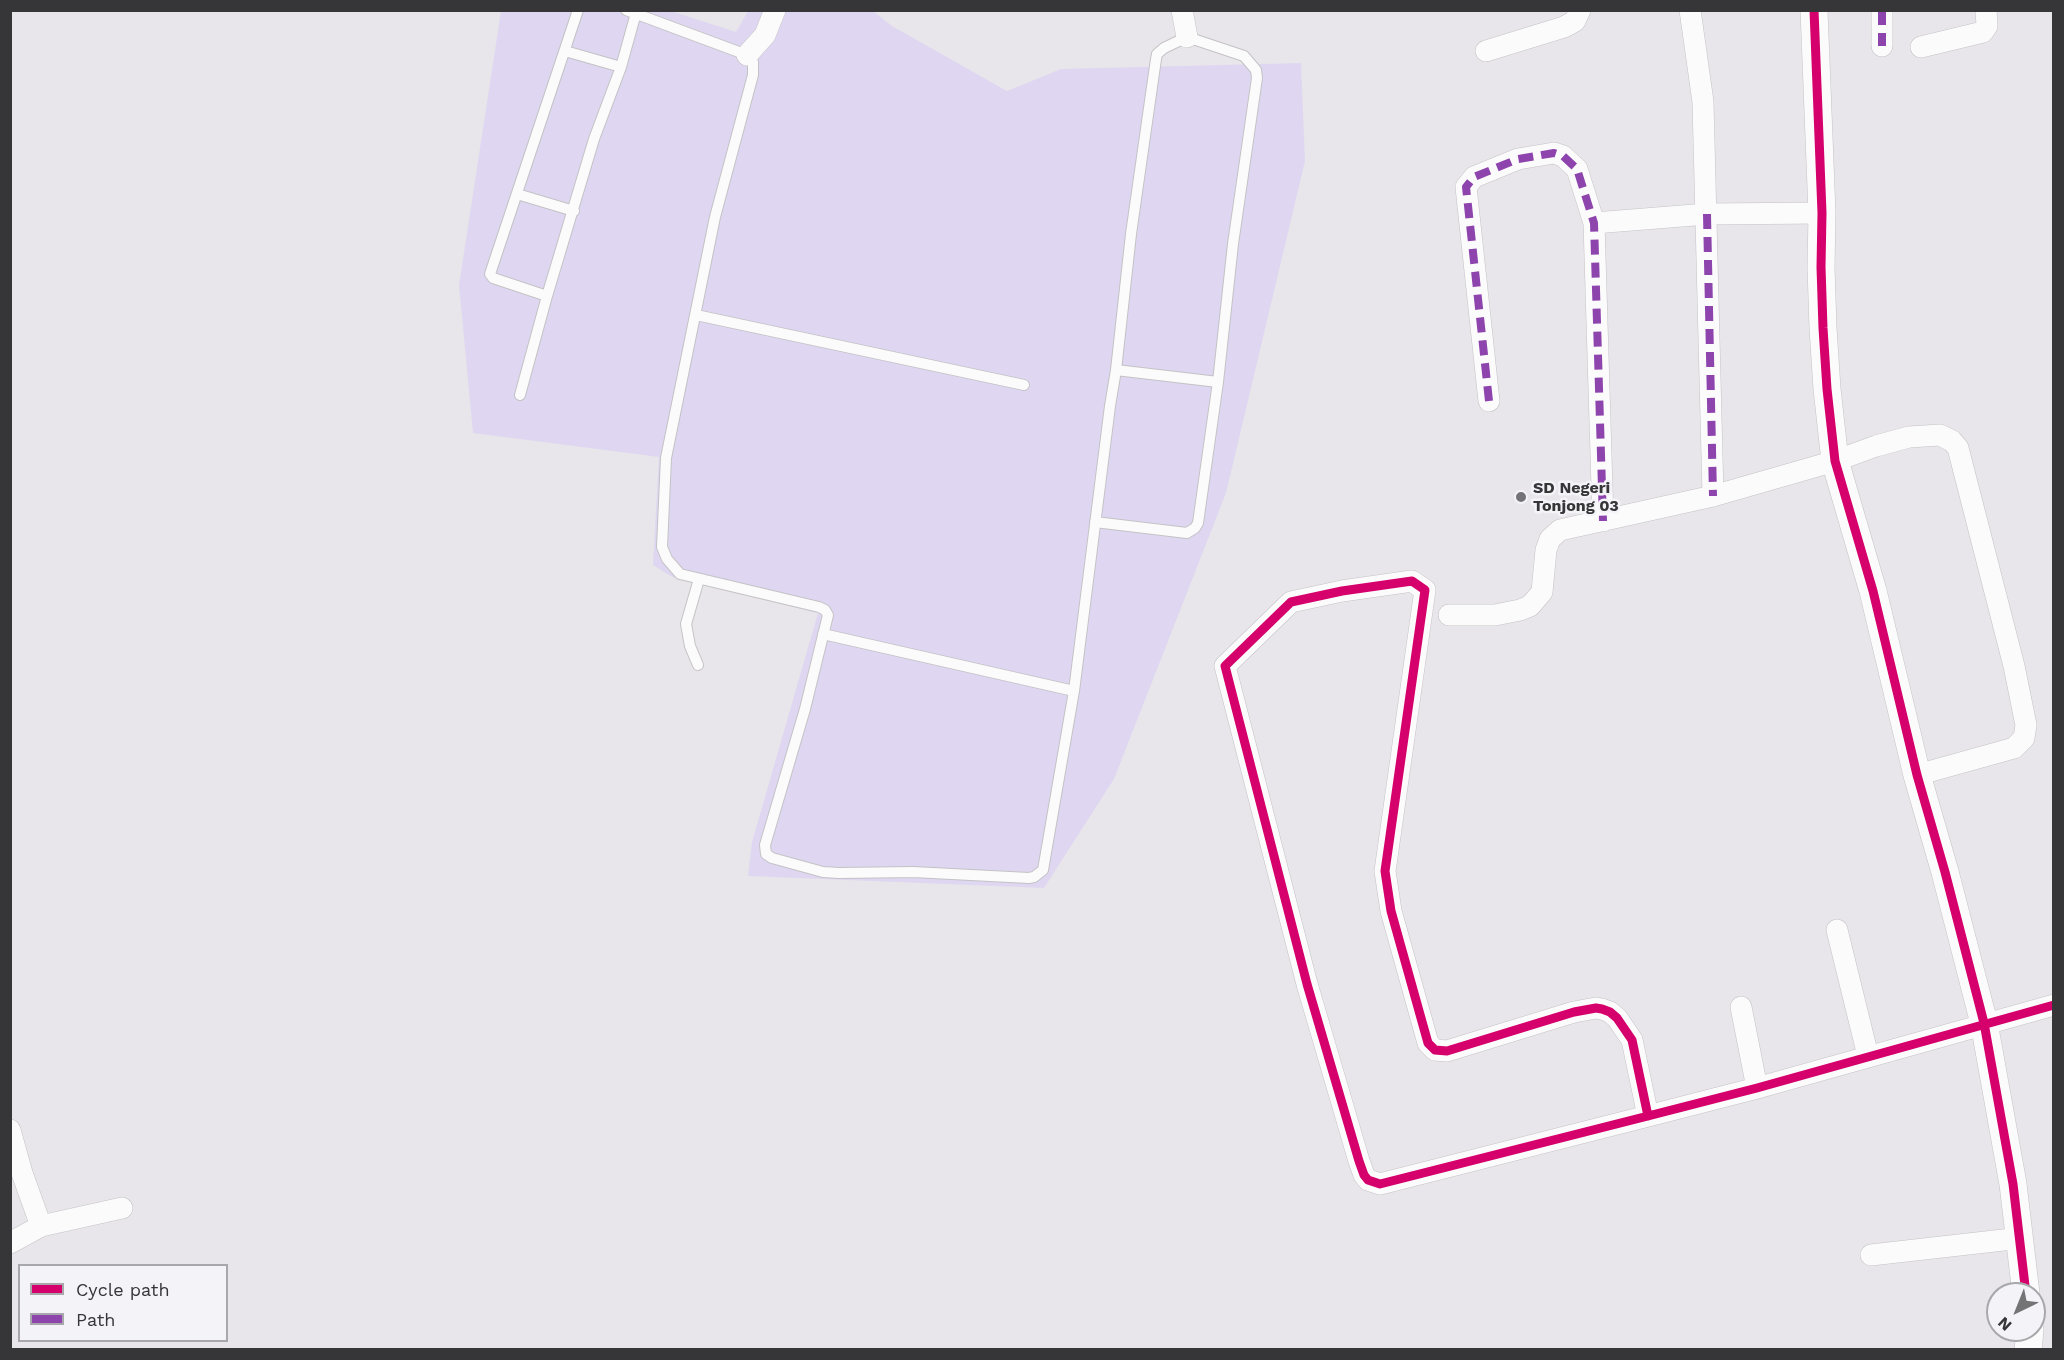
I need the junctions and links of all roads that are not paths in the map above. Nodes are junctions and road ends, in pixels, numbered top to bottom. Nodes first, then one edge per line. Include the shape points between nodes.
1 (578, 10) edge
2 (775, 10) edge
3 (1182, 10) edge
4 (1580, 10) edge
5 (1690, 10) edge
6 (1814, 10) edge
7 (1882, 10) edge
8 (1986, 10) edge
9 (631, 12) edge
10 (1187, 37) junction
11 (1882, 46) dead end
12 (1921, 47) dead end
13 (565, 51) junction
14 (1486, 51) dead end
15 (747, 55) junction
16 (621, 67) junction
17 (517, 194) junction
18 (574, 211) junction
19 (1822, 213) junction
20 (1707, 214) junction
21 (1594, 223) junction
22 (546, 296) junction
23 (696, 315) junction
24 (1116, 370) junction
25 (1218, 382) junction
26 (1024, 385) dead end
27 (520, 395) dead end
28 (1489, 401) dead end
29 (1835, 461) junction
30 (1713, 496) junction
31 (1603, 521) junction
32 (1095, 522) junction
33 (699, 579) junction
34 (1449, 615) dead end
35 (824, 634) junction
36 (698, 665) dead end
37 (1074, 691) junction
38 (1917, 775) junction
39 (1836, 930) dead end
40 (2054, 1005) edge
41 (1741, 1008) dead end
42 (1984, 1023) junction
43 (1868, 1056) junction
44 (1757, 1088) junction
45 (1648, 1116) junction
46 (10, 1130) edge
47 (122, 1208) dead end
48 (41, 1226) junction
49 (2020, 1238) junction
50 (10, 1243) edge
51 (1871, 1255) dead end
52 (2025, 1282) edge

1 - 13 lane
2 - 15 street via 765,35
3 - 10 street
4 - 14 street via 1575,21 1564,27
5 - 20 street via 1703,102
6 - 19 street
7 - 11 street
8 - 12 street via 1987,26 1983,32
9 - 15 lane
9 - 16 lane
10 - 24 lane via 1157,54
10 - 25 lane via 1244,56 1256,70 1257,78
13 - 16 lane
13 - 17 lane
15 - 23 lane via 753,62 753,75 715,217
16 - 18 lane via 594,139
17 - 18 lane
17 - 22 lane via 490,276
18 - 22 lane
19 - 20 street
19 - 29 street via 1823,328
20 - 21 street
20 - 30 street
21 - 28 street via 1577,169 1554,153 1518,159 1470,182 1466,192
21 - 31 street
22 - 27 lane
23 - 26 lane
23 - 33 lane via 666,458 662,547 680,574
24 - 25 lane
24 - 32 lane
25 - 32 lane via 1195,528 1187,533
29 - 30 street
29 - 38 street via 1873,591
29 - 38 street via 1909,436 1940,435 1956,444 1963,465 2026,725 2024,738 2014,748
30 - 31 street
31 - 34 street via 1560,530 1550,539 1542,592 1530,606 1495,615
32 - 37 lane
33 - 35 lane via 825,609 828,615
33 - 36 lane via 686,624
35 - 37 lane
35 - 37 lane via 765,849 772,858 823,872 1029,878 1040,873
38 - 42 street
39 - 43 street
40 - 42 street
41 - 44 street
42 - 43 street
42 - 49 street
43 - 44 street
44 - 45 street
45 - 45 street via 1380,1184 1364,1175 1307,984 1226,666 1291,602 1412,581 1425,590 1385,871 1391,911 1428,1043 1435,1050 1447,1051 1585,1009 1610,1012 1632,1040
46 - 48 street
47 - 48 street
48 - 50 street
49 - 51 street
49 - 52 street

